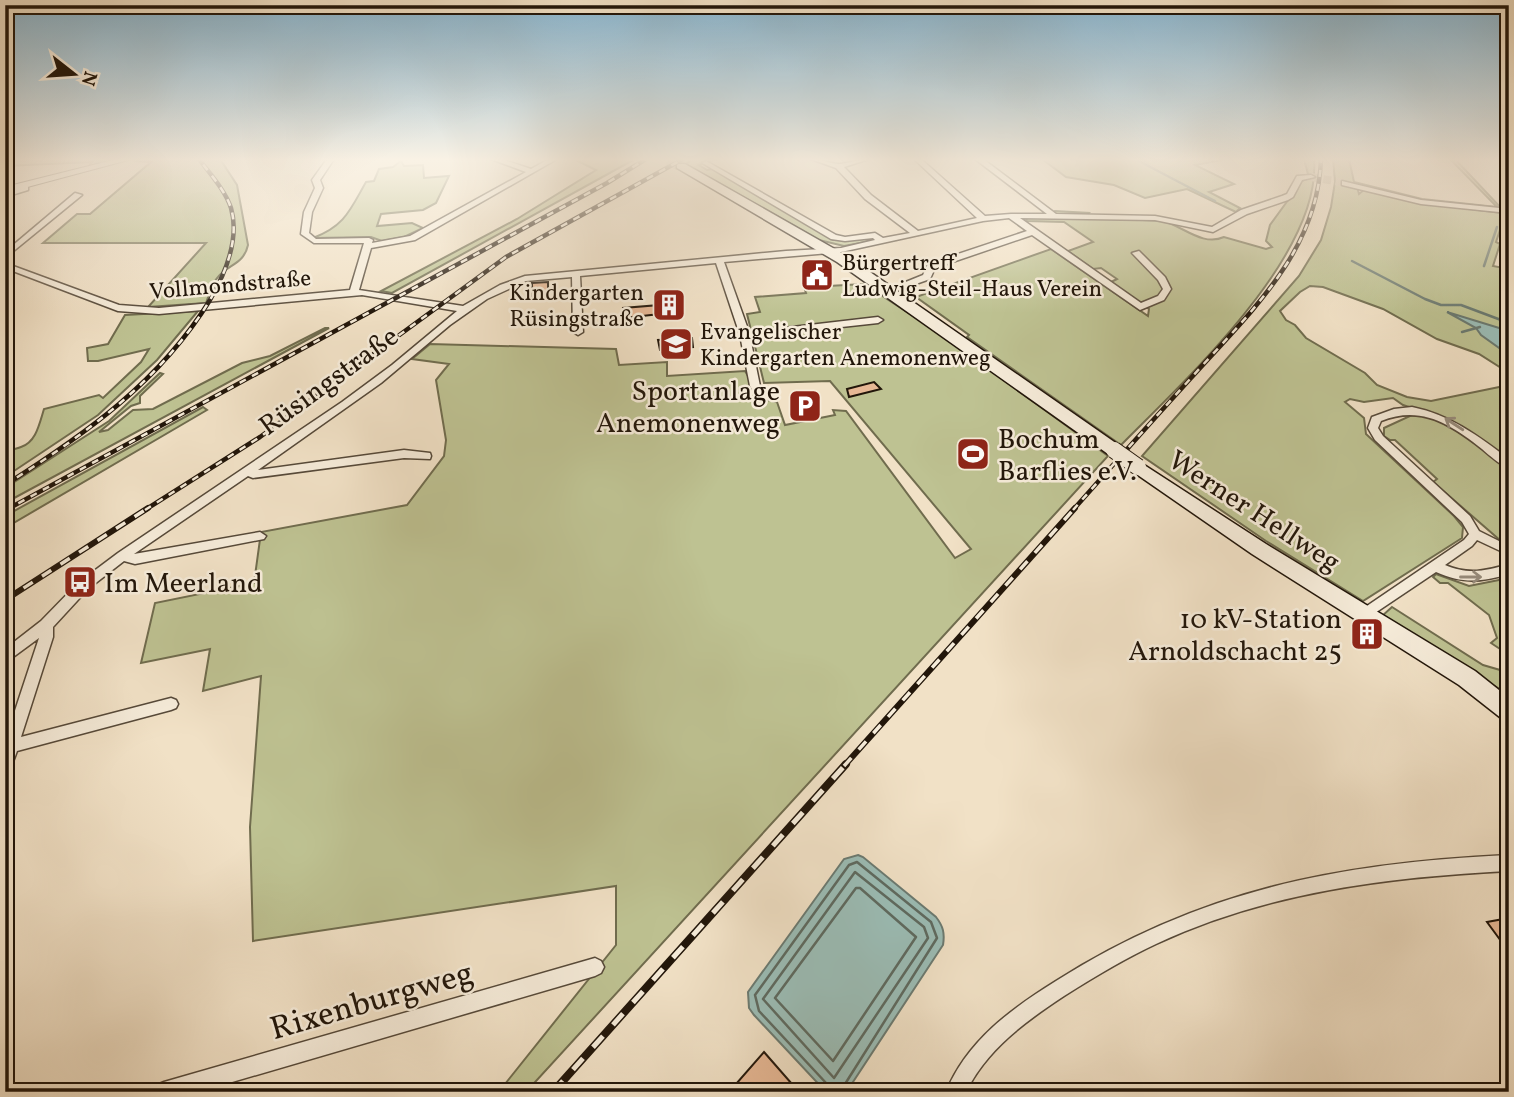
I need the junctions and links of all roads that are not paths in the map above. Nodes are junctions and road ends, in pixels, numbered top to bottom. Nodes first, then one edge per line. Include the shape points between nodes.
1 (60, 210) edge
2 (309, 210) edge
3 (461, 210) edge
4 (758, 210) edge
5 (787, 210) edge
6 (885, 210) edge
7 (974, 210) edge
8 (1047, 210) edge
9 (1249, 210) edge
10 (1052, 214) junction
11 (1011, 216) junction
12 (984, 219) junction
13 (1032, 232) junction
14 (917, 234) junction
15 (882, 242) junction
16 (368, 244) junction
17 (829, 251) junction
18 (1136, 253) dead end
19 (5, 256) edge
20 (719, 260) junction
21 (5, 265) edge
22 (576, 274) junction
23 (890, 290) junction
24 (354, 293) junction
25 (1140, 307) junction
26 (464, 309) junction
27 (1150, 315) dead end
28 (878, 320) dead end
29 (578, 332) dead end
30 (745, 335) junction
31 (762, 397) dead end
32 (426, 456) dead end
33 (1509, 464) edge
34 (247, 472) junction
35 (1475, 534) junction
36 (260, 536) dead end
37 (1509, 551) edge
38 (122, 556) junction
39 (1434, 565) junction
40 (1509, 569) edge
41 (1366, 614) junction
42 (46, 625) junction
43 (5, 657) edge
44 (171, 704) dead end
45 (1509, 711) edge
46 (11, 746) junction
47 (5, 765) edge
48 (1509, 863) edge
49 (595, 967) dead end
50 (164, 1092) edge
51 (956, 1092) edge

1 - 19 street
2 - 16 street via 305,234 314,241
3 - 16 street via 412,238
4 - 17 main road, Werner Hellweg
5 - 15 street, Werner Hellweg via 834,237 874,235
6 - 14 street
7 - 12 street
8 - 10 street
9 - 10 street, Werner Hellweg via 1213,230 1155,218
10 - 11 street, Werner Hellweg
11 - 12 street, Werner Hellweg
11 - 13 street
12 - 14 street, Werner Hellweg
13 - 23 street via 931,266 927,277
13 - 25 street
14 - 15 street, Werner Hellweg
15 - 17 street
16 - 24 street
17 - 20 street, Rüsingstraße
17 - 23 main road, Werner Hellweg
18 - 25 street via 1167,289 1161,298
20 - 22 street, Rüsingstraße
20 - 30 street
21 - 24 street, Vollmondstraße via 131,310
22 - 26 street, Rüsingstraße via 513,282
22 - 29 street
23 - 41 main road, Werner Hellweg, bridge via 1229,530
24 - 26 street, Vollmondstraße
25 - 27 street
26 - 34 street, Rüsingstraße via 379,380
28 - 30 street
30 - 31 street via 755,386
32 - 34 street via 404,454
33 -> 35 street via 1438,415 1410,412 1381,416 1374,423 1379,438 1466,519
34 - 38 street, Rüsingstraße
35 - 37 street
35 - 39 street
36 - 38 street via 135,559
38 - 42 street, Rüsingstraße via 83,586
39 -> 40 street via 1464,578
39 - 41 street
41 - 45 main road, Werner Hellweg via 1467,678
42 - 43 street
42 - 46 street via 46,638
44 - 46 street
46 - 47 street
48 - 51 street via 1346,876 1250,898 1184,922 1102,962 1029,1009 972,1062
49 - 50 street, Rixenburgweg

